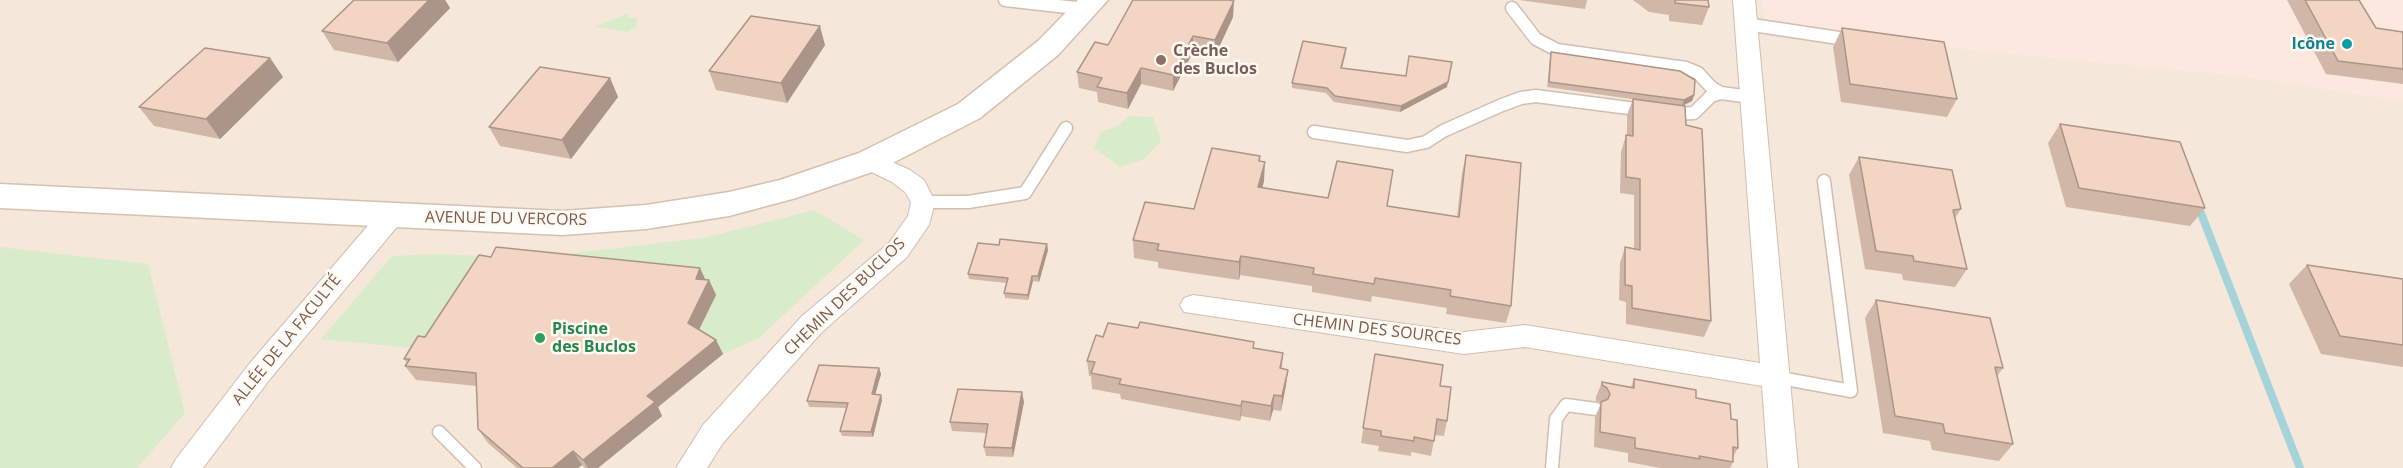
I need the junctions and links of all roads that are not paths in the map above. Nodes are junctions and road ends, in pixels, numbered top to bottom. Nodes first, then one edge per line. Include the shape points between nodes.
1 (1005, 0) edge
2 (1089, 5) edge
3 (1512, 8) dead end
4 (1745, 12) edge
5 (1862, 41) edge
6 (1721, 93) junction
7 (1751, 97) junction
8 (1066, 128) dead end
9 (1314, 132) dead end
10 (870, 161) junction
11 (1824, 181) dead end
12 (0, 196) edge
13 (923, 202) junction
14 (392, 215) junction
15 (1193, 304) dead end
16 (1775, 377) junction
17 (1596, 409) dead end
18 (439, 432) dead end
19 (186, 468) edge
20 (475, 468) edge
21 (691, 468) edge
22 (1552, 468) edge
23 (1784, 468) edge

1 - 2 lane
2 - 10 street, AVENUE DU VERCORS via 1048,48 969,111
3 - 6 lane via 1536,39 1557,50 1686,68
4 - 5 lane
4 - 7 street
6 - 7 lane
6 - 9 lane via 1711,96 1694,113 1682,114 1551,97 1521,98 1426,142 1407,146
7 - 16 street
8 - 13 lane via 1025,193 968,202
10 - 13 street via 915,186
10 - 14 street, AVENUE DU VERCORS via 785,190 729,204 646,217 562,224
11 - 16 lane via 1851,391
12 - 14 street, AVENUE DU VERCORS
13 - 21 street, CHEMIN DES BUCLOS via 920,218 898,250 812,324 713,434
14 - 19 street, ALLÉE DE LA FACULTÉ via 260,371
15 - 16 street, CHEMIN DES SOURCES via 1464,343 1525,336
16 - 23 street
17 - 22 lane via 1566,405 1556,419
18 - 20 lane

